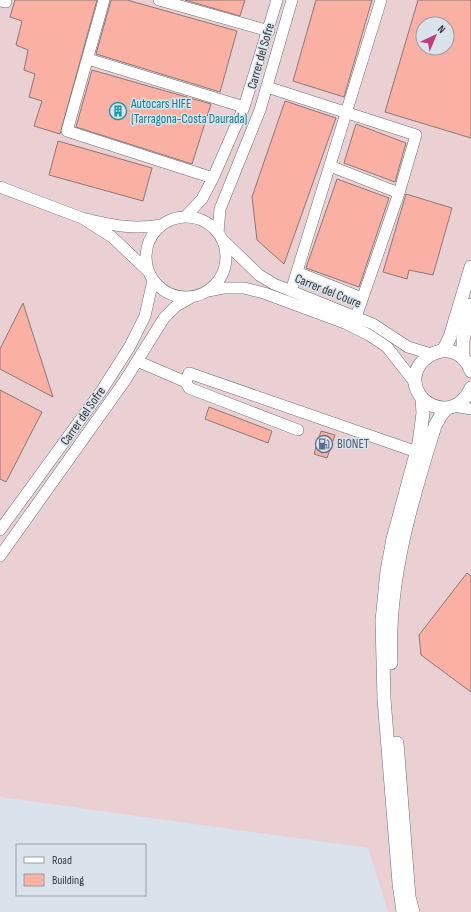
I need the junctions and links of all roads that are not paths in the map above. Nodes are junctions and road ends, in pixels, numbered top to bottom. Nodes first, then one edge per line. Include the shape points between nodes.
1 (104, 0) edge
2 (160, 0) edge
3 (277, 0) edge
4 (292, 0) edge
5 (381, 0) edge
6 (268, 30) junction
7 (88, 59) junction
8 (267, 87) junction
9 (244, 107) junction
10 (346, 111) junction
11 (330, 166) junction
12 (213, 178) junction
13 (0, 187) edge
14 (399, 193) junction
15 (185, 217) junction
16 (82, 218) junction
17 (162, 225) junction
18 (221, 237) junction
19 (471, 267) edge
20 (297, 272) junction
21 (152, 277) junction
22 (208, 291) junction
23 (291, 291) junction
24 (192, 297) junction
25 (362, 298) junction
26 (471, 305) edge
27 (356, 317) junction
28 (437, 352) junction
29 (463, 358) junction
30 (137, 361) junction
31 (471, 371) edge
32 (186, 382) junction
33 (416, 384) junction
34 (471, 388) edge
35 (422, 398) junction
36 (450, 407) junction
37 (471, 409) edge
38 (298, 430) dead end
39 (417, 452) junction
40 (0, 530) edge
41 (0, 556) edge
42 (403, 912) edge
43 (413, 912) edge

1 - 7 street
2 - 6 street
3 - 6 street, Carrer del Sofre
4 - 8 street, Carrer del Sofre
5 - 10 street
6 - 9 street, Carrer del Sofre
7 - 9 street
7 - 12 street via 68,131
8 - 10 street
8 - 18 street, Carrer del Sofre via 220,209
9 - 12 street, Carrer del Sofre
10 - 11 street
10 - 14 street via 416,135
11 - 14 street
11 - 20 street
12 - 15 street, Carrer del Sofre via 202,199
13 - 16 street
14 - 25 street
15 - 17 street
15 - 18 street via 202,220
16 - 17 street via 118,227 142,228
16 - 21 street via 112,237
17 - 21 street via 151,237 148,246 146,262
18 - 22 street via 227,259 224,273
18 - 23 street, Carrer del Coure via 259,275
19 - 28 main road via 450,337
20 - 23 street
20 - 25 street
21 - 24 street via 170,294
21 - 40 street, Carrer del Sofre via 145,316 130,346 102,390
22 - 24 street
22 - 33 street, Carrer del Coure via 244,288 345,323 387,347
23 - 27 street, Carrer del Coure
24 - 30 street, Carrer del Sofre via 176,306 164,318
25 - 27 street
26 - 29 main road via 463,340
27 - 28 street, Carrer del Coure via 373,324 408,347
28 - 29 main road via 452,352
28 - 33 main road via 421,363 417,370
29 - 31 main road
30 - 32 street
30 - 41 street, Carrer del Sofre
32 - 38 street via 189,388
32 - 39 street via 190,373
33 - 35 main road
34 - 36 main road via 464,399
35 - 36 main road via 434,406
35 - 39 main road via 423,418
36 - 37 street
36 - 43 main road via 441,415 435,426 414,500 395,583 391,613 392,691 407,871
39 - 42 main road via 393,539 382,621 385,706

